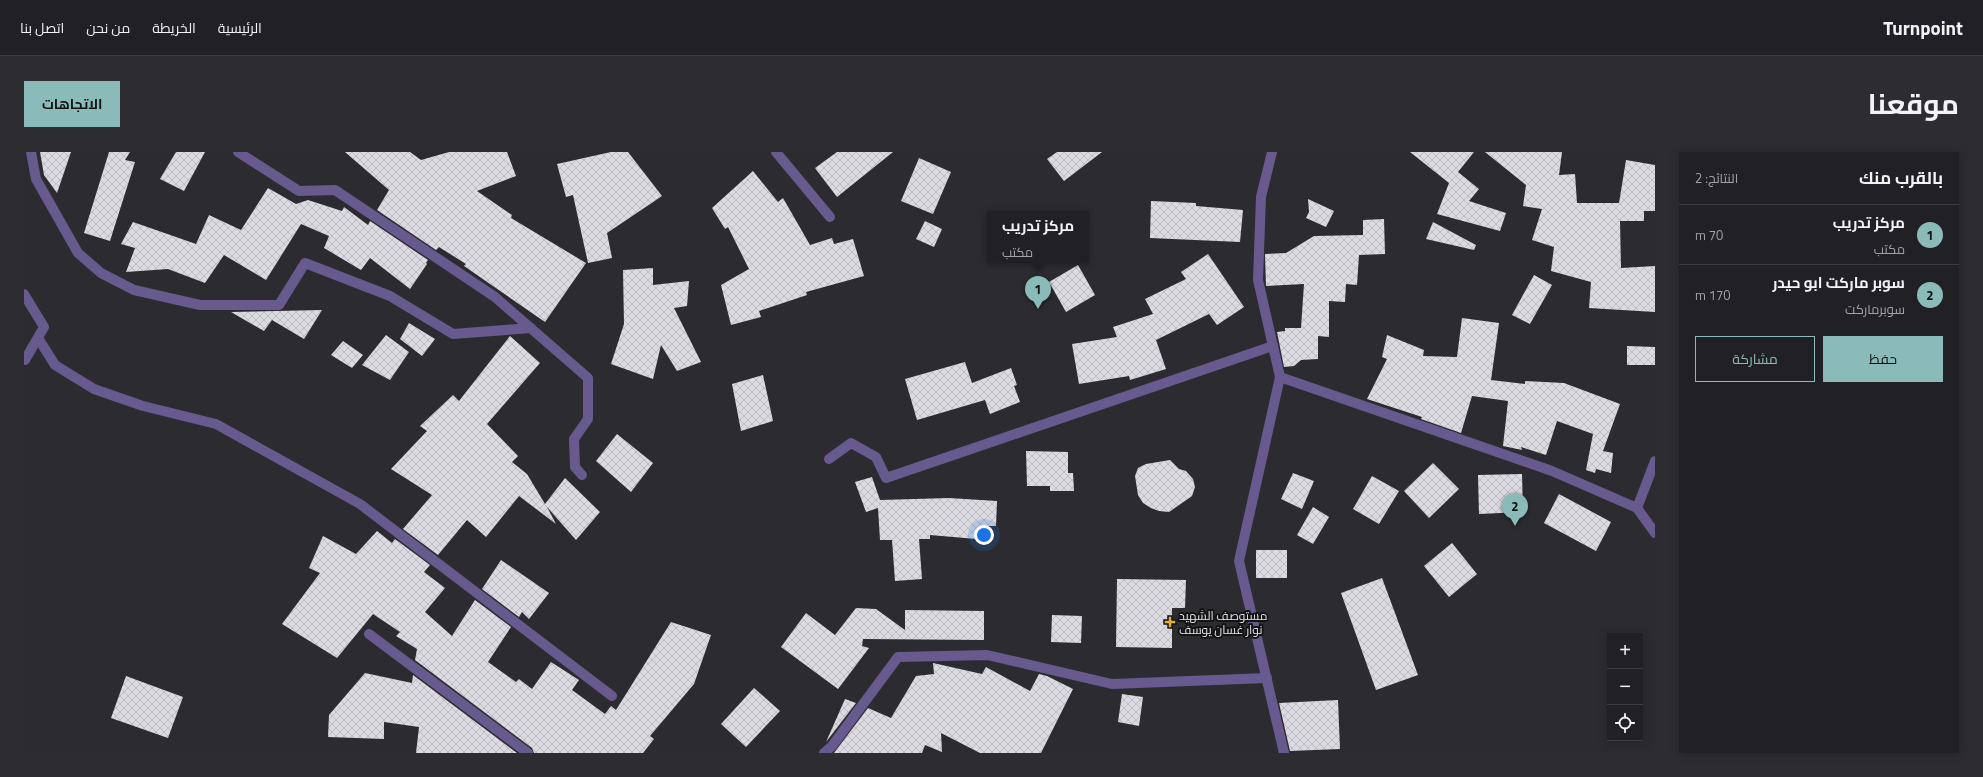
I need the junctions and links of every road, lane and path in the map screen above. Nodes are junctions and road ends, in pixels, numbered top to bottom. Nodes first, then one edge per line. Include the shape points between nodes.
1 (31, 152) edge
2 (238, 152) edge
3 (776, 152) edge
4 (1272, 152) edge
5 (830, 217) dead end
6 (24, 294) edge
7 (531, 328) junction
8 (38, 338) junction
9 (1273, 346) junction
10 (25, 360) edge
11 (1280, 377) junction
12 (829, 459) dead end
13 (1655, 461) edge
14 (582, 475) dead end
15 (1637, 508) junction
16 (1655, 533) edge
17 (368, 634) dead end
18 (1267, 678) junction
19 (612, 696) dead end
20 (528, 753) edge
21 (824, 753) edge
22 (1284, 753) edge

1 - 7 street via 36,179 78,253 101,273 134,290 200,305 279,305 305,263 390,296 453,334
2 - 7 street via 299,191 335,190 495,297
3 - 5 street
4 - 9 street via 1261,196 1258,280
6 - 8 street via 44,327
7 - 14 street via 588,378 588,418 574,439 575,467
8 - 10 street
8 - 19 street via 55,365 94,389 143,406 216,424 360,504
9 - 11 street
9 - 12 street via 886,478 876,457 851,443
11 - 15 street via 1552,471
11 - 18 street via 1239,561
13 - 15 street
15 - 16 street
17 - 20 street
18 - 21 street via 1112,684 987,655 898,657 832,746
18 - 22 street

